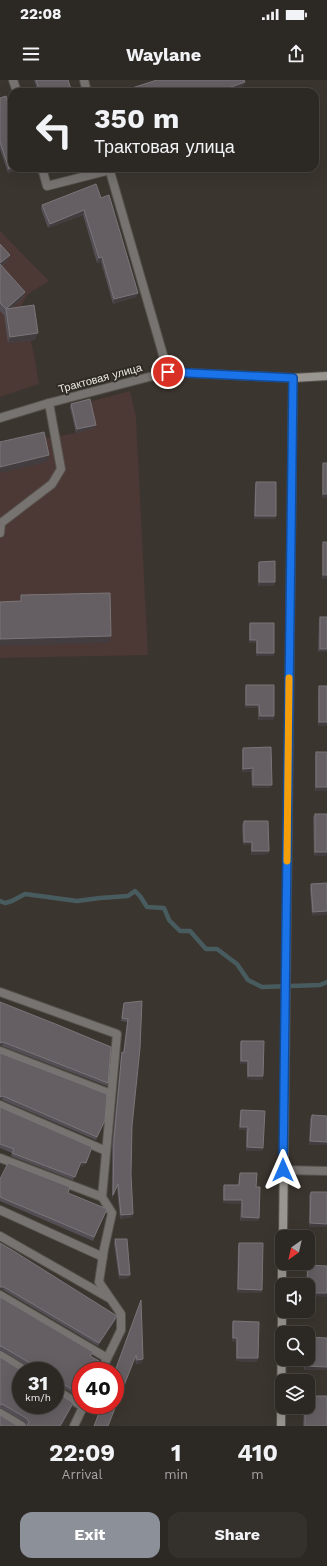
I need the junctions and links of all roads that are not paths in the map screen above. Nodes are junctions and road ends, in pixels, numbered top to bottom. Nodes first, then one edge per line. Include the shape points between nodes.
1 (43, 172) edge
2 (98, 172) edge
3 (110, 172) edge
4 (168, 372) junction
5 (327, 376) edge
6 (293, 378) junction
7 (49, 403) junction
8 (0, 418) edge
9 (0, 532) edge
10 (0, 992) edge
11 (0, 1050) edge
12 (111, 1094) junction
13 (0, 1106) edge
14 (106, 1150) junction
15 (0, 1158) edge
16 (283, 1170) junction
17 (327, 1171) edge
18 (102, 1197) junction
19 (0, 1210) edge
20 (283, 1230) edge
21 (0, 1236) edge
22 (103, 1257) junction
23 (0, 1295) edge
24 (111, 1300) junction
25 (282, 1318) edge
26 (0, 1355) edge
27 (107, 1358) junction
28 (12, 1362) edge
29 (105, 1362) edge
30 (0, 1413) edge
31 (80, 1414) edge
32 (22, 1426) edge
33 (74, 1426) edge
34 (281, 1426) edge

1 - 2 street via 48,186
3 - 4 street
4 - 6 street, Трактовая улица
4 - 7 street, Трактовая улица
5 - 6 street, Трактовая улица
6 - 16 street
7 - 8 street, Трактовая улица
7 - 9 street via 61,469 52,484 1,523
10 - 12 street via 117,1034
11 - 12 street
12 - 14 street
13 - 14 street
14 - 18 street
15 - 18 street
16 - 17 street
16 - 20 street
18 - 22 street via 112,1213
19 - 22 street
21 - 24 street
22 - 24 street via 99,1282
23 - 27 street
24 - 27 street via 121,1314 122,1330
25 - 34 street
26 - 28 street
27 - 29 street
30 - 32 street
31 - 33 street

